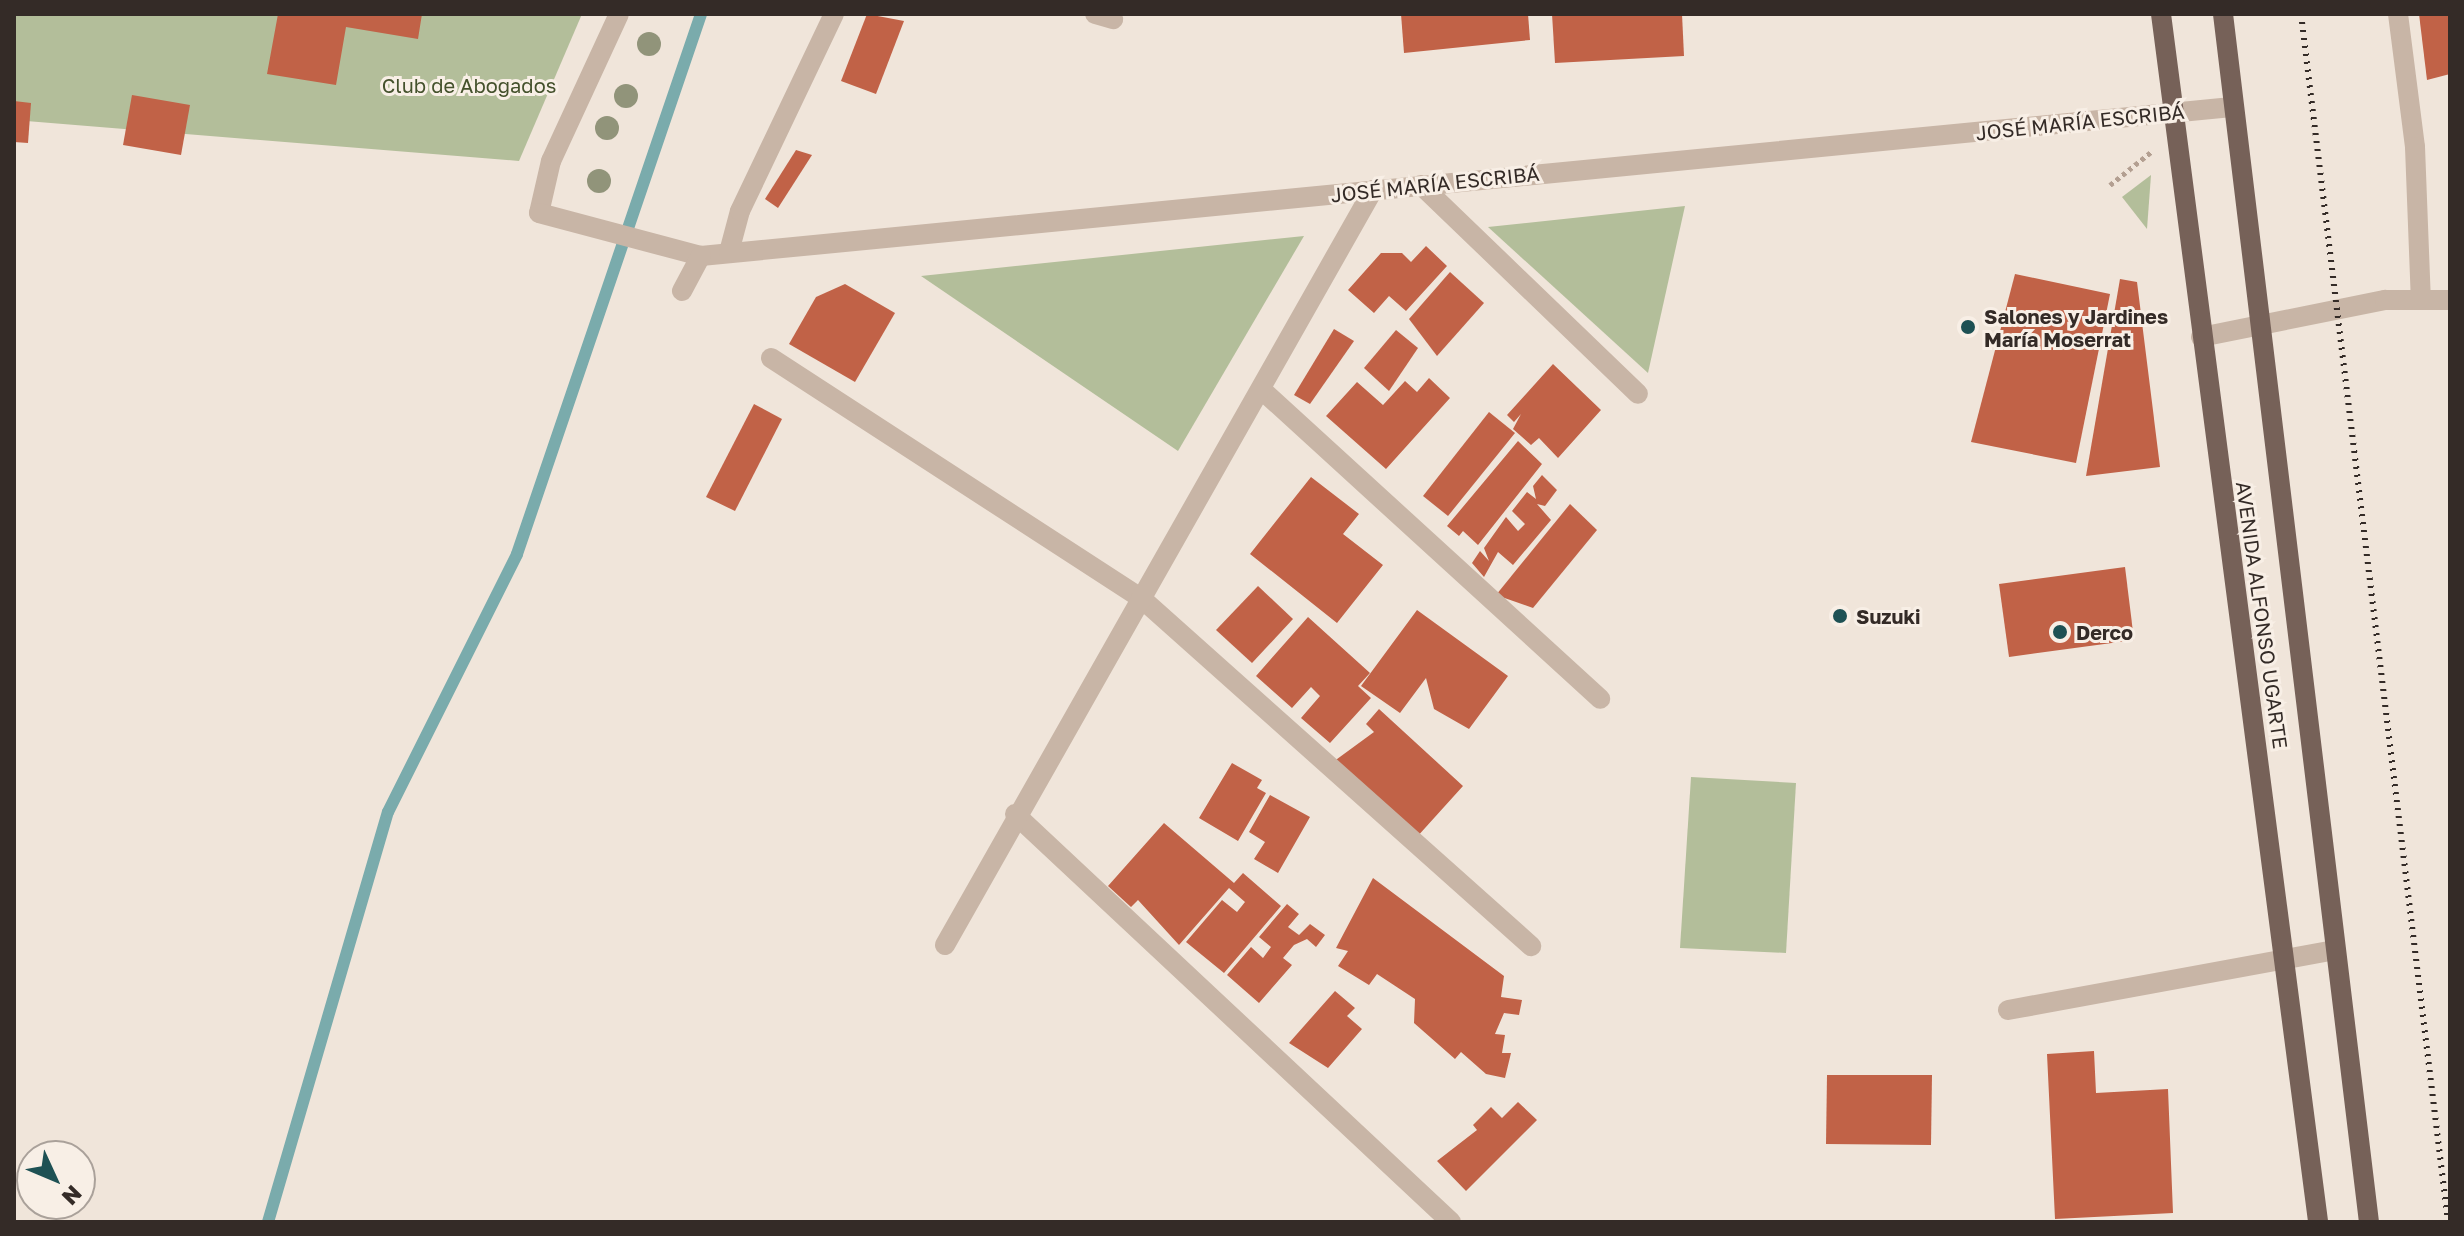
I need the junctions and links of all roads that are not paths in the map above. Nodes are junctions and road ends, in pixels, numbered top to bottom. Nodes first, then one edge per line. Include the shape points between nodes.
1 (619, 14) edge
2 (834, 14) edge
3 (2161, 14) edge
4 (2223, 14) edge
5 (2398, 14) edge
6 (2232, 107) junction
7 (2172, 123) junction
8 (1421, 185) junction
9 (1373, 190) junction
10 (729, 252) junction
11 (701, 256) junction
12 (682, 291) dead end
13 (2421, 300) junction
14 (2450, 300) edge
15 (2259, 326) junction
16 (2201, 337) junction
17 (771, 358) dead end
18 (1262, 390) junction
19 (1638, 394) dead end
20 (1141, 598) junction
21 (1600, 699) dead end
22 (1015, 814) junction
23 (945, 945) dead end
24 (1531, 946) dead end
25 (2336, 950) junction
26 (2284, 962) junction
27 (2008, 1010) dead end
28 (1451, 1222) edge
29 (2318, 1222) edge
30 (2369, 1222) edge

1 - 11 street, JOSÉ MARÍA ESCRIBÁ via 551,161 539,213
2 - 10 street via 740,211
3 - 7 main road, AVENIDA ALFONSO UGARTE
4 - 6 main road, AVENIDA ALFONSO UGARTE
5 - 13 street via 2415,147
6 - 7 street, JOSÉ MARÍA ESCRIBÁ
6 - 15 main road, AVENIDA ALFONSO UGARTE
7 - 8 street, JOSÉ MARÍA ESCRIBÁ
7 - 16 main road, AVENIDA ALFONSO UGARTE
8 - 9 street, JOSÉ MARÍA ESCRIBÁ
8 - 19 street
9 - 10 street, JOSÉ MARÍA ESCRIBÁ
9 - 18 street
10 - 11 street, JOSÉ MARÍA ESCRIBÁ
11 - 12 street
13 - 14 street
13 - 15 street via 2385,300
15 - 16 street
15 - 25 main road, AVENIDA ALFONSO UGARTE
16 - 26 main road, AVENIDA ALFONSO UGARTE
17 - 20 street
18 - 20 street
18 - 21 street
20 - 22 street
20 - 24 street
22 - 23 street
22 - 28 street
25 - 26 street
25 - 30 main road, AVENIDA ALFONSO UGARTE
26 - 27 street
26 - 29 main road, AVENIDA ALFONSO UGARTE

